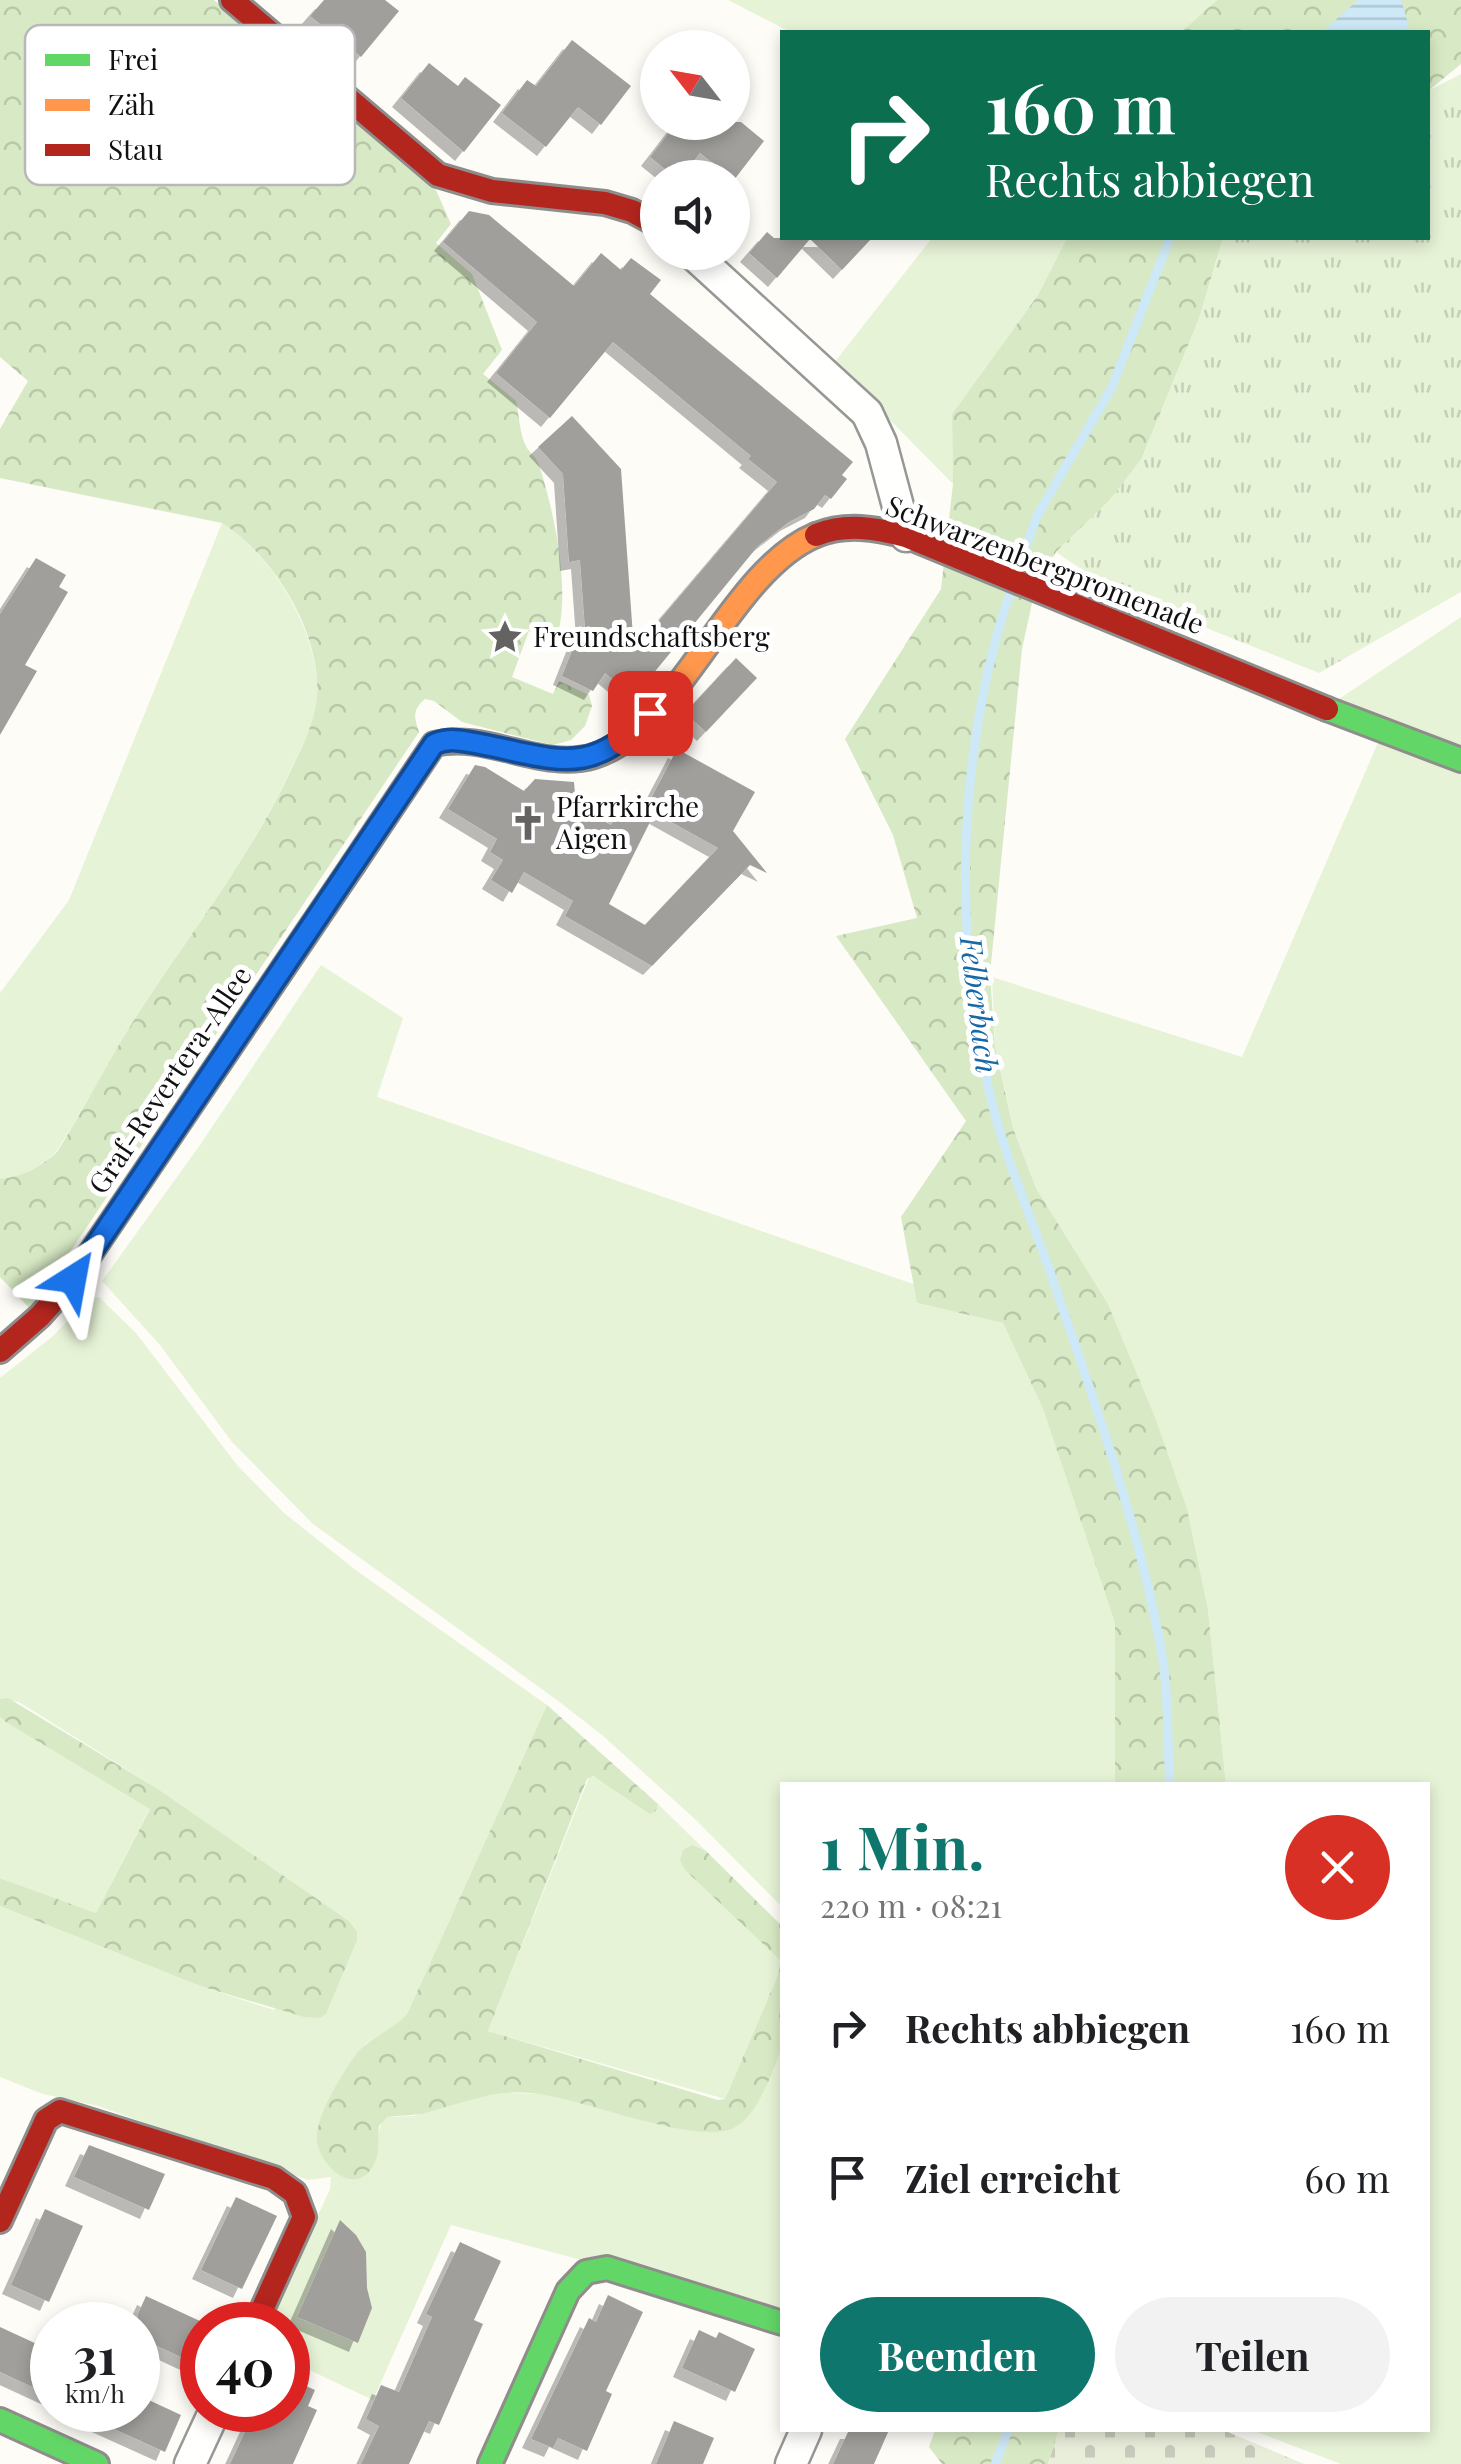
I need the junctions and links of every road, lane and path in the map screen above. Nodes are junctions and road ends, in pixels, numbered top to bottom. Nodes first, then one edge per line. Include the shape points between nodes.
1 (232, 0) edge
2 (261, 25) edge
3 (355, 104) edge
4 (640, 214) edge
5 (711, 270) edge
6 (906, 536) junction
7 (448, 740) joint
8 (1461, 760) edge
9 (0, 1351) edge
10 (0, 2221) edge
11 (265, 2302) edge
12 (780, 2322) edge
13 (0, 2420) edge
14 (205, 2432) edge
15 (805, 2432) edge
16 (97, 2464) edge
17 (190, 2464) edge
18 (490, 2464) edge
19 (791, 2464) edge

1 - 2 street
3 - 4 street via 438,175 486,189 606,202
5 - 6 street via 867,412
6 - 7 street, Schwarzenbergpromenade via 869,526 827,529 803,540 772,567 636,728 600,755 557,759
6 - 8 street, Schwarzenbergpromenade
7 - 9 street, Graf-Revertera-Allee via 427,752 73,1279
10 - 11 street via 46,2120 60,2111 292,2189 304,2217
12 - 18 street via 607,2268 586,2272 568,2290
13 - 16 street
14 - 17 street
15 - 19 street

